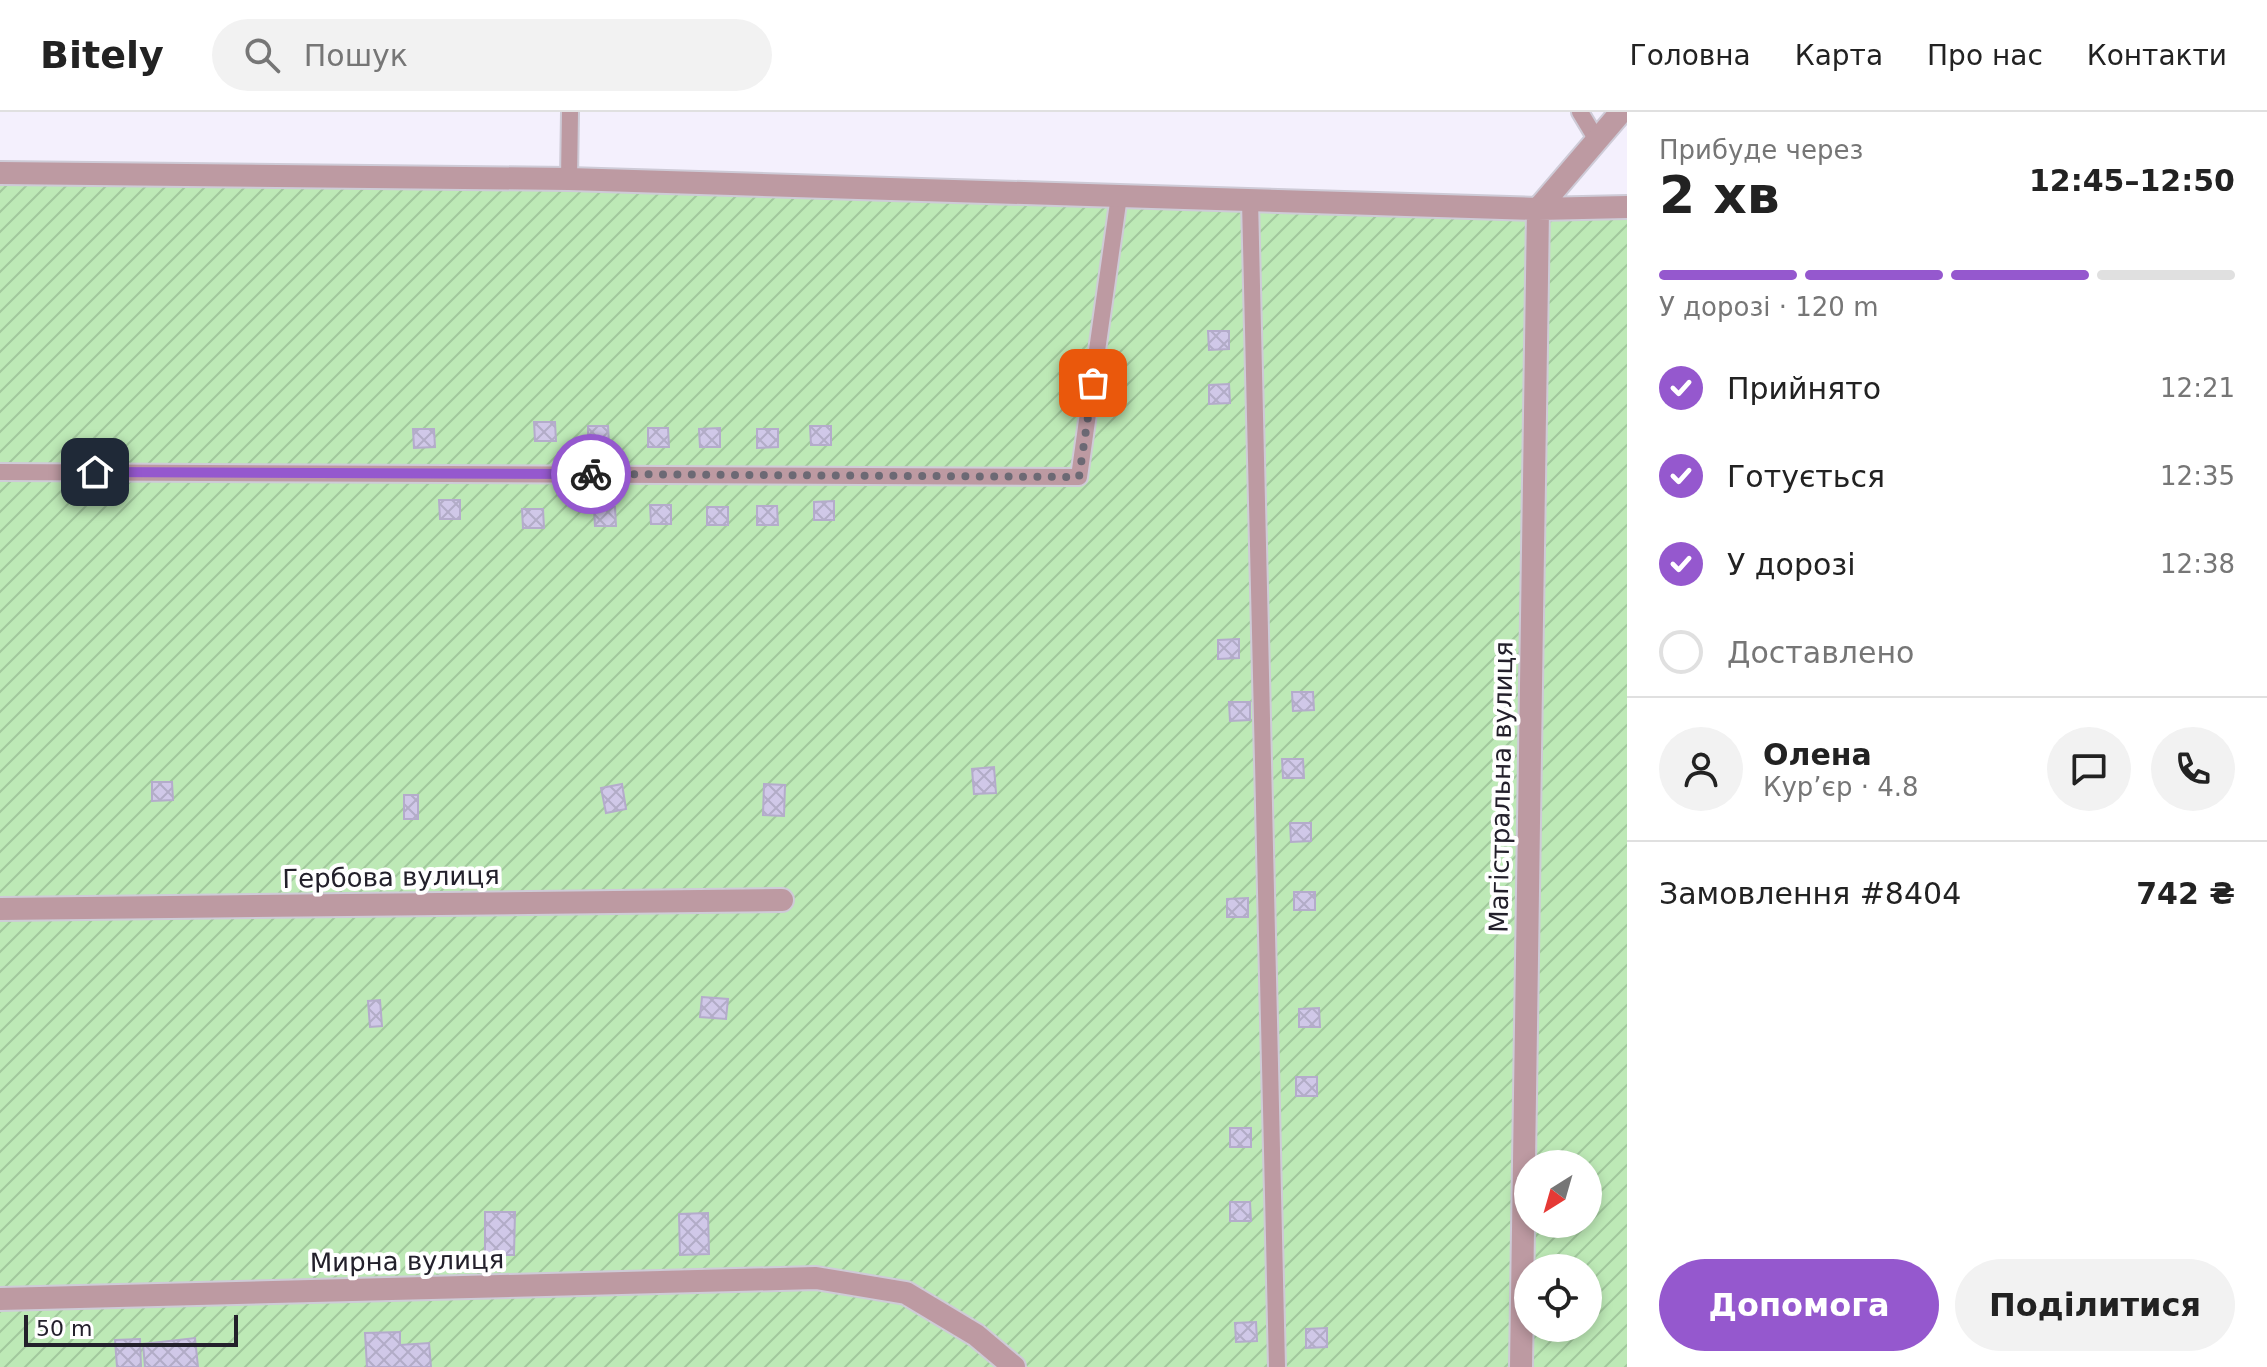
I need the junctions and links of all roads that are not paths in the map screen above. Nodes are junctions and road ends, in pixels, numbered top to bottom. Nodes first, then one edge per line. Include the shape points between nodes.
1 (570, 112) edge
2 (1580, 112) edge
3 (1621, 112) edge
4 (1598, 142) junction
5 (0, 173) edge
6 (569, 179) junction
7 (1119, 196) junction
8 (1250, 200) junction
9 (1627, 207) edge
10 (1538, 209) junction
11 (0, 472) edge
12 (782, 900) dead end
13 (0, 909) edge
14 (0, 1299) edge
15 (1014, 1367) edge
16 (1277, 1367) edge
17 (1521, 1367) edge

1 - 6 lane
2 - 4 lane
3 - 4 street
4 - 10 street
5 - 6 street
6 - 7 street
7 - 8 street
7 - 11 lane via 1079,477
8 - 10 street
8 - 16 lane
9 - 10 street
10 - 17 street, Магістральна вулиця
12 - 13 street, Гербова вулиця
14 - 15 street, Мирна вулиця via 816,1278 906,1293 976,1335

